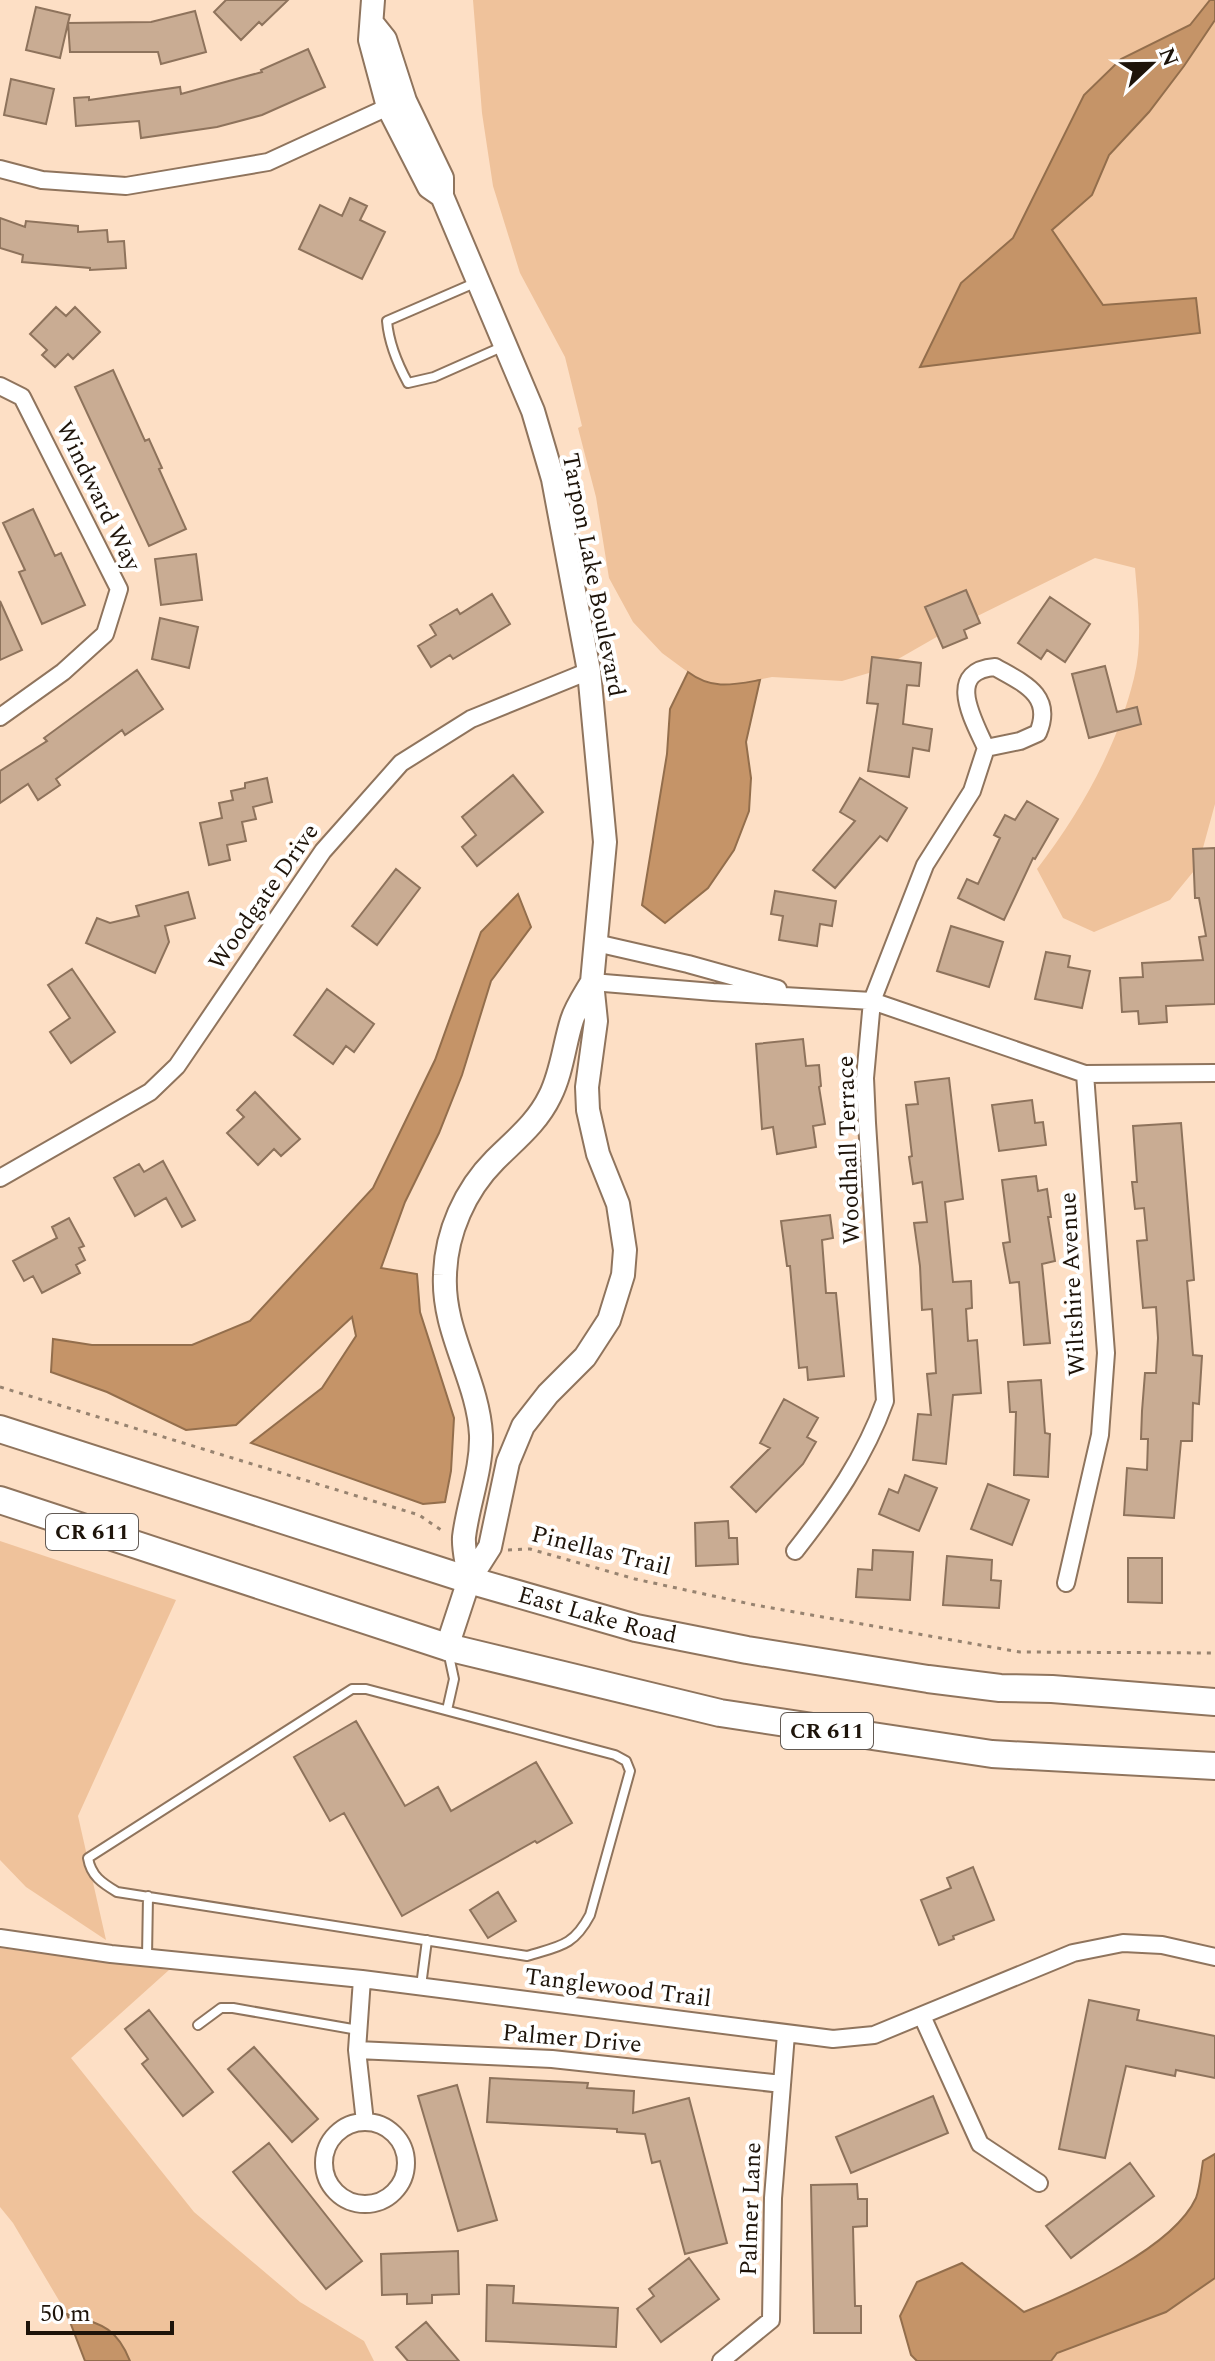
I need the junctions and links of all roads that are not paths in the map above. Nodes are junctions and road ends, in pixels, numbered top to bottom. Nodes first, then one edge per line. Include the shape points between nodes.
1 (373, 0) edge
2 (373, 24) junction
3 (388, 107) junction
4 (0, 169) edge
5 (442, 196) junction
6 (478, 282) junction
7 (505, 345) junction
8 (0, 386) edge
9 (589, 671) junction
10 (0, 717) edge
11 (986, 748) junction
12 (596, 943) junction
13 (592, 982) junction
14 (806, 997) junction
15 (872, 1001) junction
16 (1215, 1073) edge
17 (1085, 1074) junction
18 (0, 1178) edge
19 (0, 1429) edge
20 (0, 1500) edge
21 (795, 1551) dead end
22 (469, 1580) junction
23 (1066, 1583) dead end
24 (447, 1647) junction
25 (1215, 1702) edge
26 (447, 1710) junction
27 (1215, 1766) edge
28 (148, 1896) junction
29 (0, 1938) edge
30 (427, 1940) junction
31 (1215, 1957) edge
32 (147, 1958) junction
33 (362, 1979) junction
34 (421, 1987) junction
35 (922, 2016) junction
36 (198, 2025) dead end
37 (358, 2030) junction
38 (786, 2034) junction
39 (357, 2050) junction
40 (782, 2084) junction
41 (365, 2122) junction
42 (1039, 2183) dead end
43 (721, 2361) edge

1 - 2 street, Tarpon Lake Boulevard
2 - 3 street, Tarpon Lake Boulevard via 370,40
2 - 5 street, Tarpon Lake Boulevard via 385,39 405,101 442,178
3 - 4 street via 268,162 126,186 42,180
3 - 5 street, Tarpon Lake Boulevard via 429,187
5 - 6 street, Tarpon Lake Boulevard
6 - 7 street, Tarpon Lake Boulevard
6 - 7 lane via 387,321 388,340 408,383
7 - 9 street, Tarpon Lake Boulevard via 533,411 553,479
8 - 10 street, Windward Way via 22,397 119,589 105,634
9 - 12 street, Tarpon Lake Boulevard via 605,842
9 - 18 street, Woodgate Drive via 471,719 401,763 323,851 177,1066 150,1092
11 - 11 street via 1038,733 1044,718 1032,689 995,667 971,676 966,689
11 - 15 street, Woodhall Terrace via 972,791 925,865
12 - 13 street, Tarpon Lake Boulevard
12 - 14 street
13 - 14 street
13 - 22 street, Tarpon Lake Boulevard via 573,1018 550,1097 527,1132 483,1173 463,1204 447,1253 449,1319 476,1398 481,1439 464,1539
13 - 22 street, Tarpon Lake Boulevard via 596,1021 588,1110 623,1225 623,1275 598,1338 523,1426 508,1462 490,1547
14 - 15 street
15 - 17 street
15 - 21 street, Woodhall Terrace via 865,1078 885,1401 839,1494
16 - 17 street
17 - 23 street, Wiltshire Avenue via 1106,1353 1100,1435
19 - 22 main road, East Lake Road
20 - 24 main road, CR 611
22 - 24 street
22 - 25 main road, East Lake Road via 636,1628 839,1666 1000,1688
24 - 26 lane via 454,1679
24 - 27 main road, CR 611 via 720,1713 818,1730 1054,1760
26 - 28 lane via 352,1689 88,1858 99,1881 117,1892
26 - 30 lane via 615,1755 630,1771 590,1915 572,1941 527,1956
28 - 30 lane
28 - 32 lane
29 - 32 street, Tanglewood Trail
30 - 34 lane
31 - 35 street, Tanglewood Trail via 1123,1943 1073,1953
32 - 33 street, Tanglewood Trail
33 - 34 street, Tanglewood Trail
33 - 37 street
34 - 38 street, Tanglewood Trail
35 - 38 street, Tanglewood Trail via 874,2035 833,2039
35 - 42 street via 980,2144
36 - 37 lane via 221,2008 233,2008
37 - 39 street
38 - 40 street, Palmer Lane
39 - 40 street, Palmer Drive via 552,2059
39 - 41 street
40 - 43 street, Palmer Lane via 771,2320
41 - 41 street via 390,2130 405,2152 407,2166 397,2190 374,2204 347,2200 328,2181 324,2168 325,2154 339,2131

